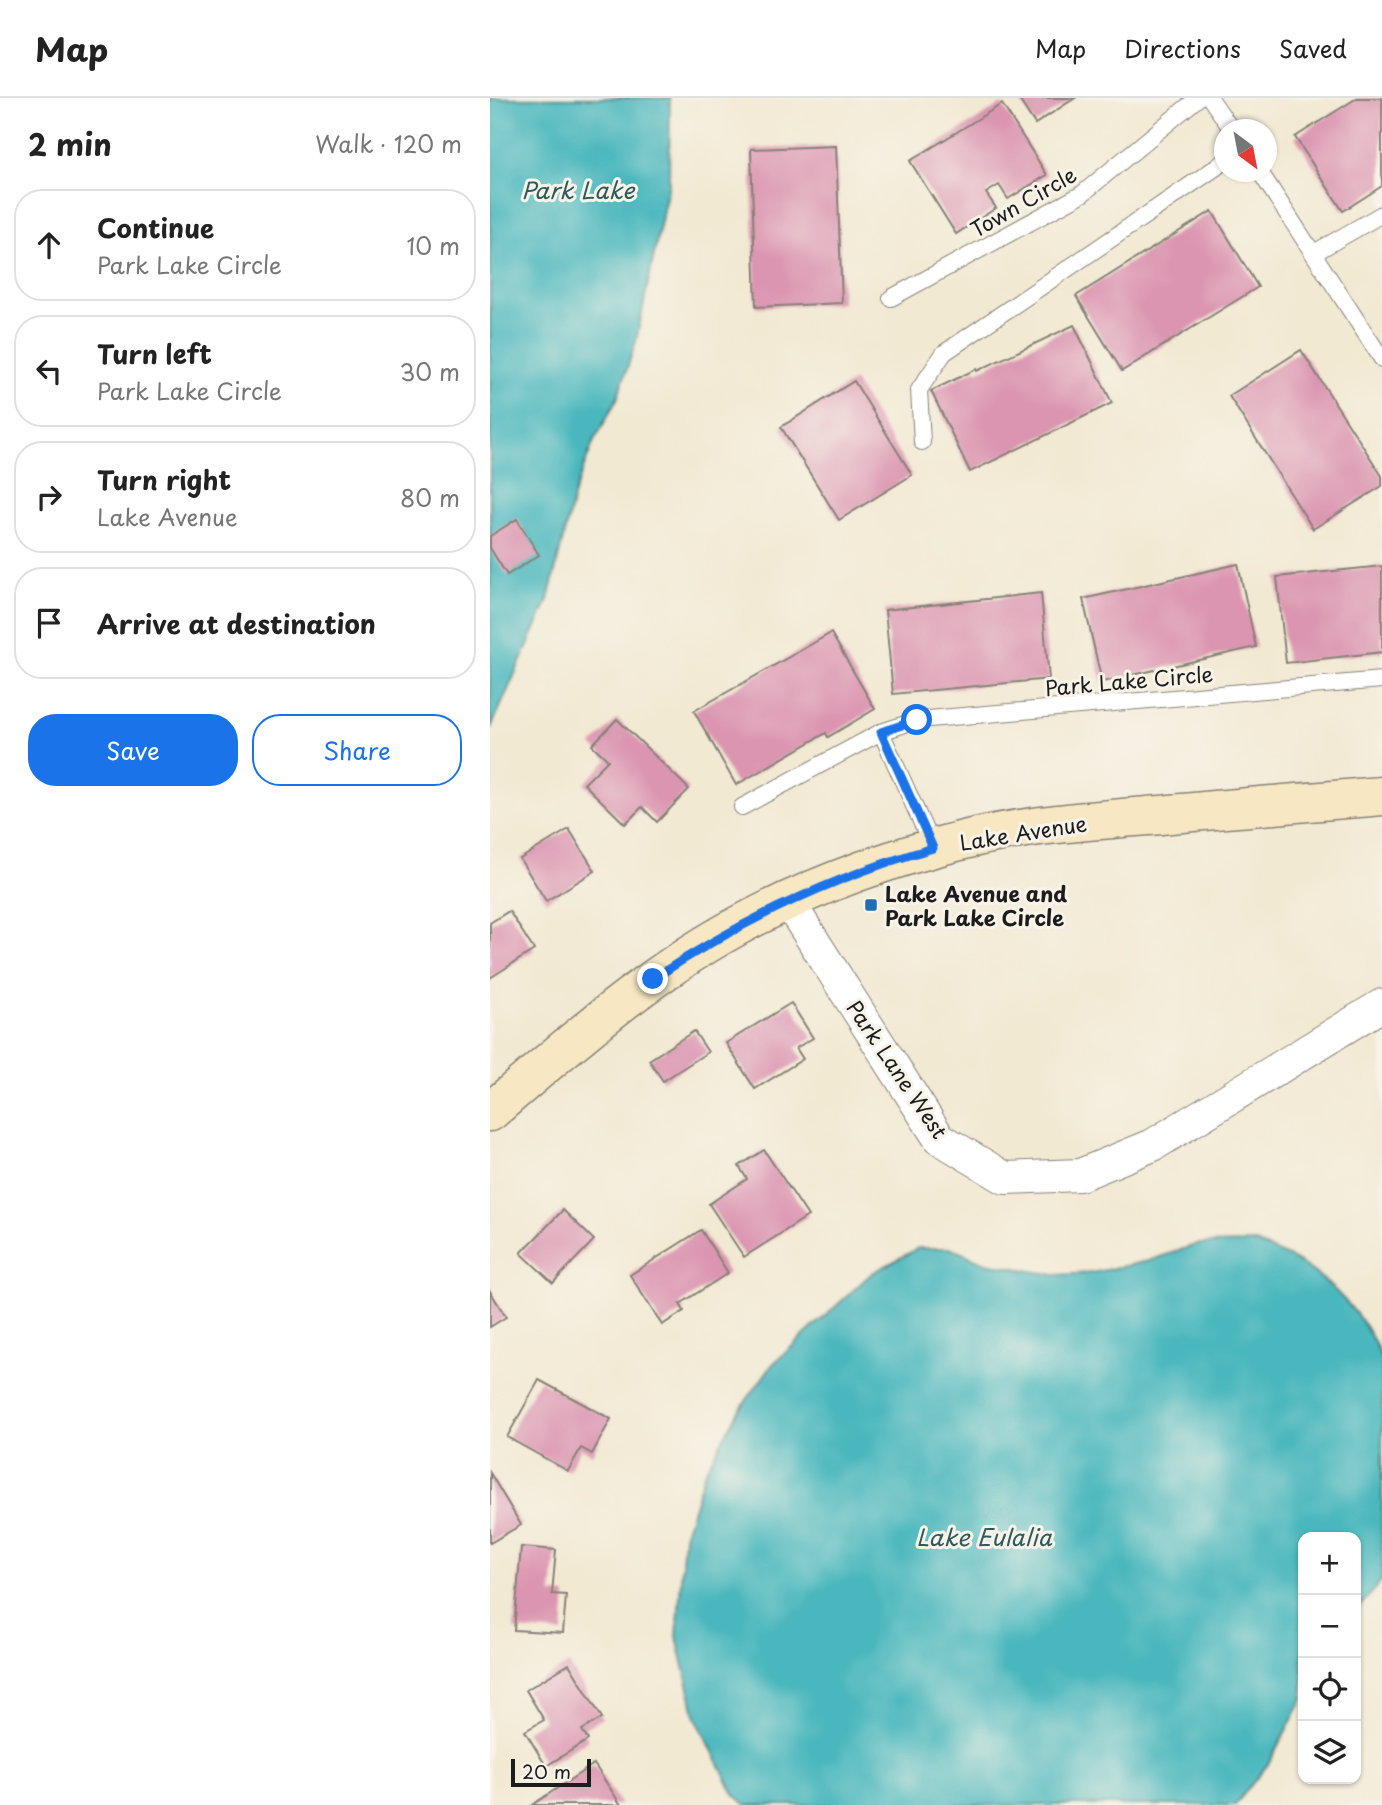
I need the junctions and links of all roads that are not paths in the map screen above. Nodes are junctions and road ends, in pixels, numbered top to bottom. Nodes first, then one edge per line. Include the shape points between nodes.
1 (1198, 98) edge
2 (1210, 98) edge
3 (1224, 119) edge
4 (1214, 169) edge
5 (1267, 182) edge
6 (1382, 214) edge
7 (1314, 253) junction
8 (891, 298) dead end
9 (1382, 359) edge
10 (922, 442) dead end
11 (1382, 680) edge
12 (881, 732) junction
13 (1382, 796) edge
14 (741, 807) dead end
15 (933, 848) junction
16 (788, 901) junction
17 (1382, 1005) edge
18 (490, 1112) edge

1 - 8 lane, Town Circle via 1082,194
2 - 3 lane
4 - 10 lane via 944,353 919,390
5 - 7 lane
6 - 7 lane
7 - 9 lane
11 - 12 lane, Park Lake Circle via 917,720
12 - 14 lane, Park Lake Circle
12 - 15 lane
13 - 15 main road, Lake Avenue via 1083,822
15 - 16 main road, Lake Avenue
16 - 17 street, Park Lane West via 939,1138 1005,1178 1080,1175 1153,1145
16 - 18 main road, Lake Avenue via 719,937 633,993

